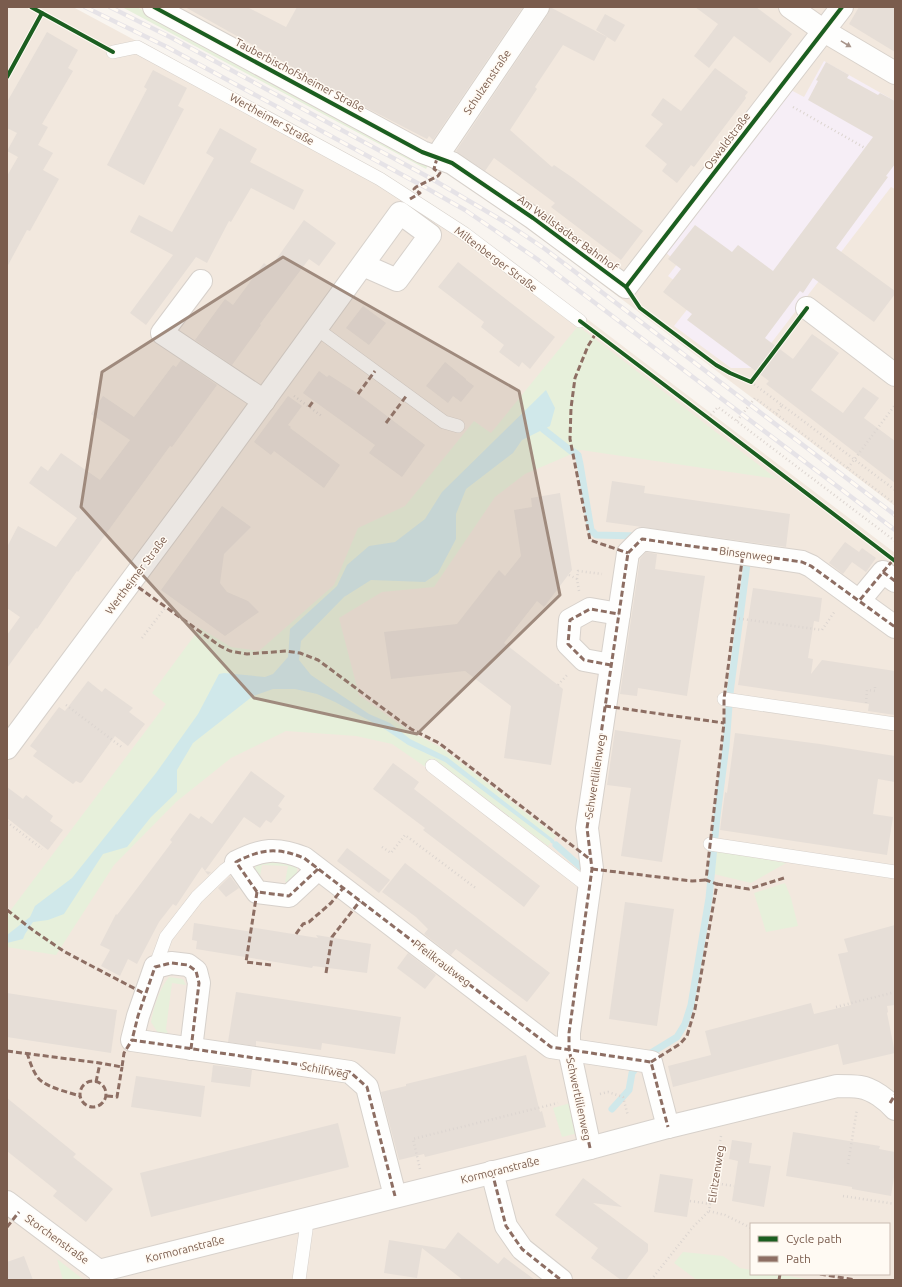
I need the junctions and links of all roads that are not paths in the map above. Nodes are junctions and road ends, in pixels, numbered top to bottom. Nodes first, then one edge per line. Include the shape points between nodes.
1 (154, 7) edge
2 (538, 7) edge
3 (790, 7) edge
4 (842, 7) edge
5 (824, 31) junction
6 (113, 52) dead end
7 (895, 73) edge
8 (437, 158) junction
9 (405, 206) junction
10 (363, 265) junction
11 (201, 281) dead end
12 (626, 287) joint
13 (807, 308) dead end
14 (580, 321) dead end
15 (317, 329) junction
16 (895, 375) edge
17 (264, 402) junction
18 (458, 426) dead end
19 (628, 553) joint
20 (895, 581) edge
21 (853, 597) junction
22 (619, 614) junction
23 (895, 627) edge
24 (611, 665) junction
25 (724, 699) dead end
26 (895, 724) edge
27 (7, 748) edge
28 (432, 766) dead end
29 (710, 844) dead end
30 (236, 862) junction
31 (318, 869) junction
32 (895, 872) edge
33 (590, 887) junction
34 (155, 967) junction
35 (191, 1049) junction
36 (569, 1049) junction
37 (893, 1103) edge
38 (668, 1127) junction
39 (590, 1148) junction
40 (492, 1172) junction
41 (395, 1196) junction
42 (7, 1202) edge
43 (304, 1219) junction
44 (101, 1275) edge
45 (299, 1280) edge
46 (561, 1280) edge

1 - 8 street, Tauberbischofsheimer Straße
2 - 8 street, Schulzenstraße
3 - 5 street
4 - 5 street, Oswaldstraße
5 -> 7 street
5 - 12 street, Oswaldstraße
6 - 9 lane, Wertheimer Straße via 138,47 380,179
8 - 12 street, Am Wallstadter Bahnhof via 452,163 533,218
9 - 10 street, Wertheimer Straße
9 - 10 street, Wertheimer Straße via 430,235 397,280
9 - 14 lane, Miltenberger Straße via 465,234
10 - 15 street, Wertheimer Straße
11 - 17 street via 162,333
13 - 16 street
15 - 17 street, Wertheimer Straße
15 - 18 lane via 444,422
17 - 27 street, Wertheimer Straße
19 - 21 street, Binsenweg via 642,539 802,562
19 - 22 street, Schwertlilienweg
20 - 21 street via 883,572
21 - 23 street, Binsenweg
22 - 24 street, Schwertlilienweg
22 - 24 street via 590,610 570,620 568,644 584,660
24 - 33 street, Schwertlilienweg via 587,828 592,869
25 - 26 lane
28 - 33 lane
29 - 32 lane
30 - 31 street, Pfeilkrautweg via 261,852 277,850 304,858
30 - 31 street via 257,892 289,896
30 - 34 lane, Pfeilkrautweg via 197,897 166,937
31 - 36 street, Pfeilkrautweg via 551,1047
33 - 36 street, Schwertlilienweg via 569,1032
34 - 35 street via 170,963 188,965 196,971 199,983
34 - 35 street, Schilfweg via 132,1040
35 - 41 street, Schilfweg via 350,1072 367,1087
36 - 38 street, Schwertlilienweg via 651,1062
36 - 39 street, Schwertlilienweg
37 - 38 street, Kormoranstraße via 861,1087 837,1086
38 - 39 street, Kormoranstraße
39 - 40 street, Kormoranstraße
40 - 41 street, Kormoranstraße
40 - 46 street via 506,1226 522,1249
41 - 43 street, Kormoranstraße
42 - 44 street, Storchenstraße
43 - 44 street, Kormoranstraße
43 - 45 lane via 306,1230

